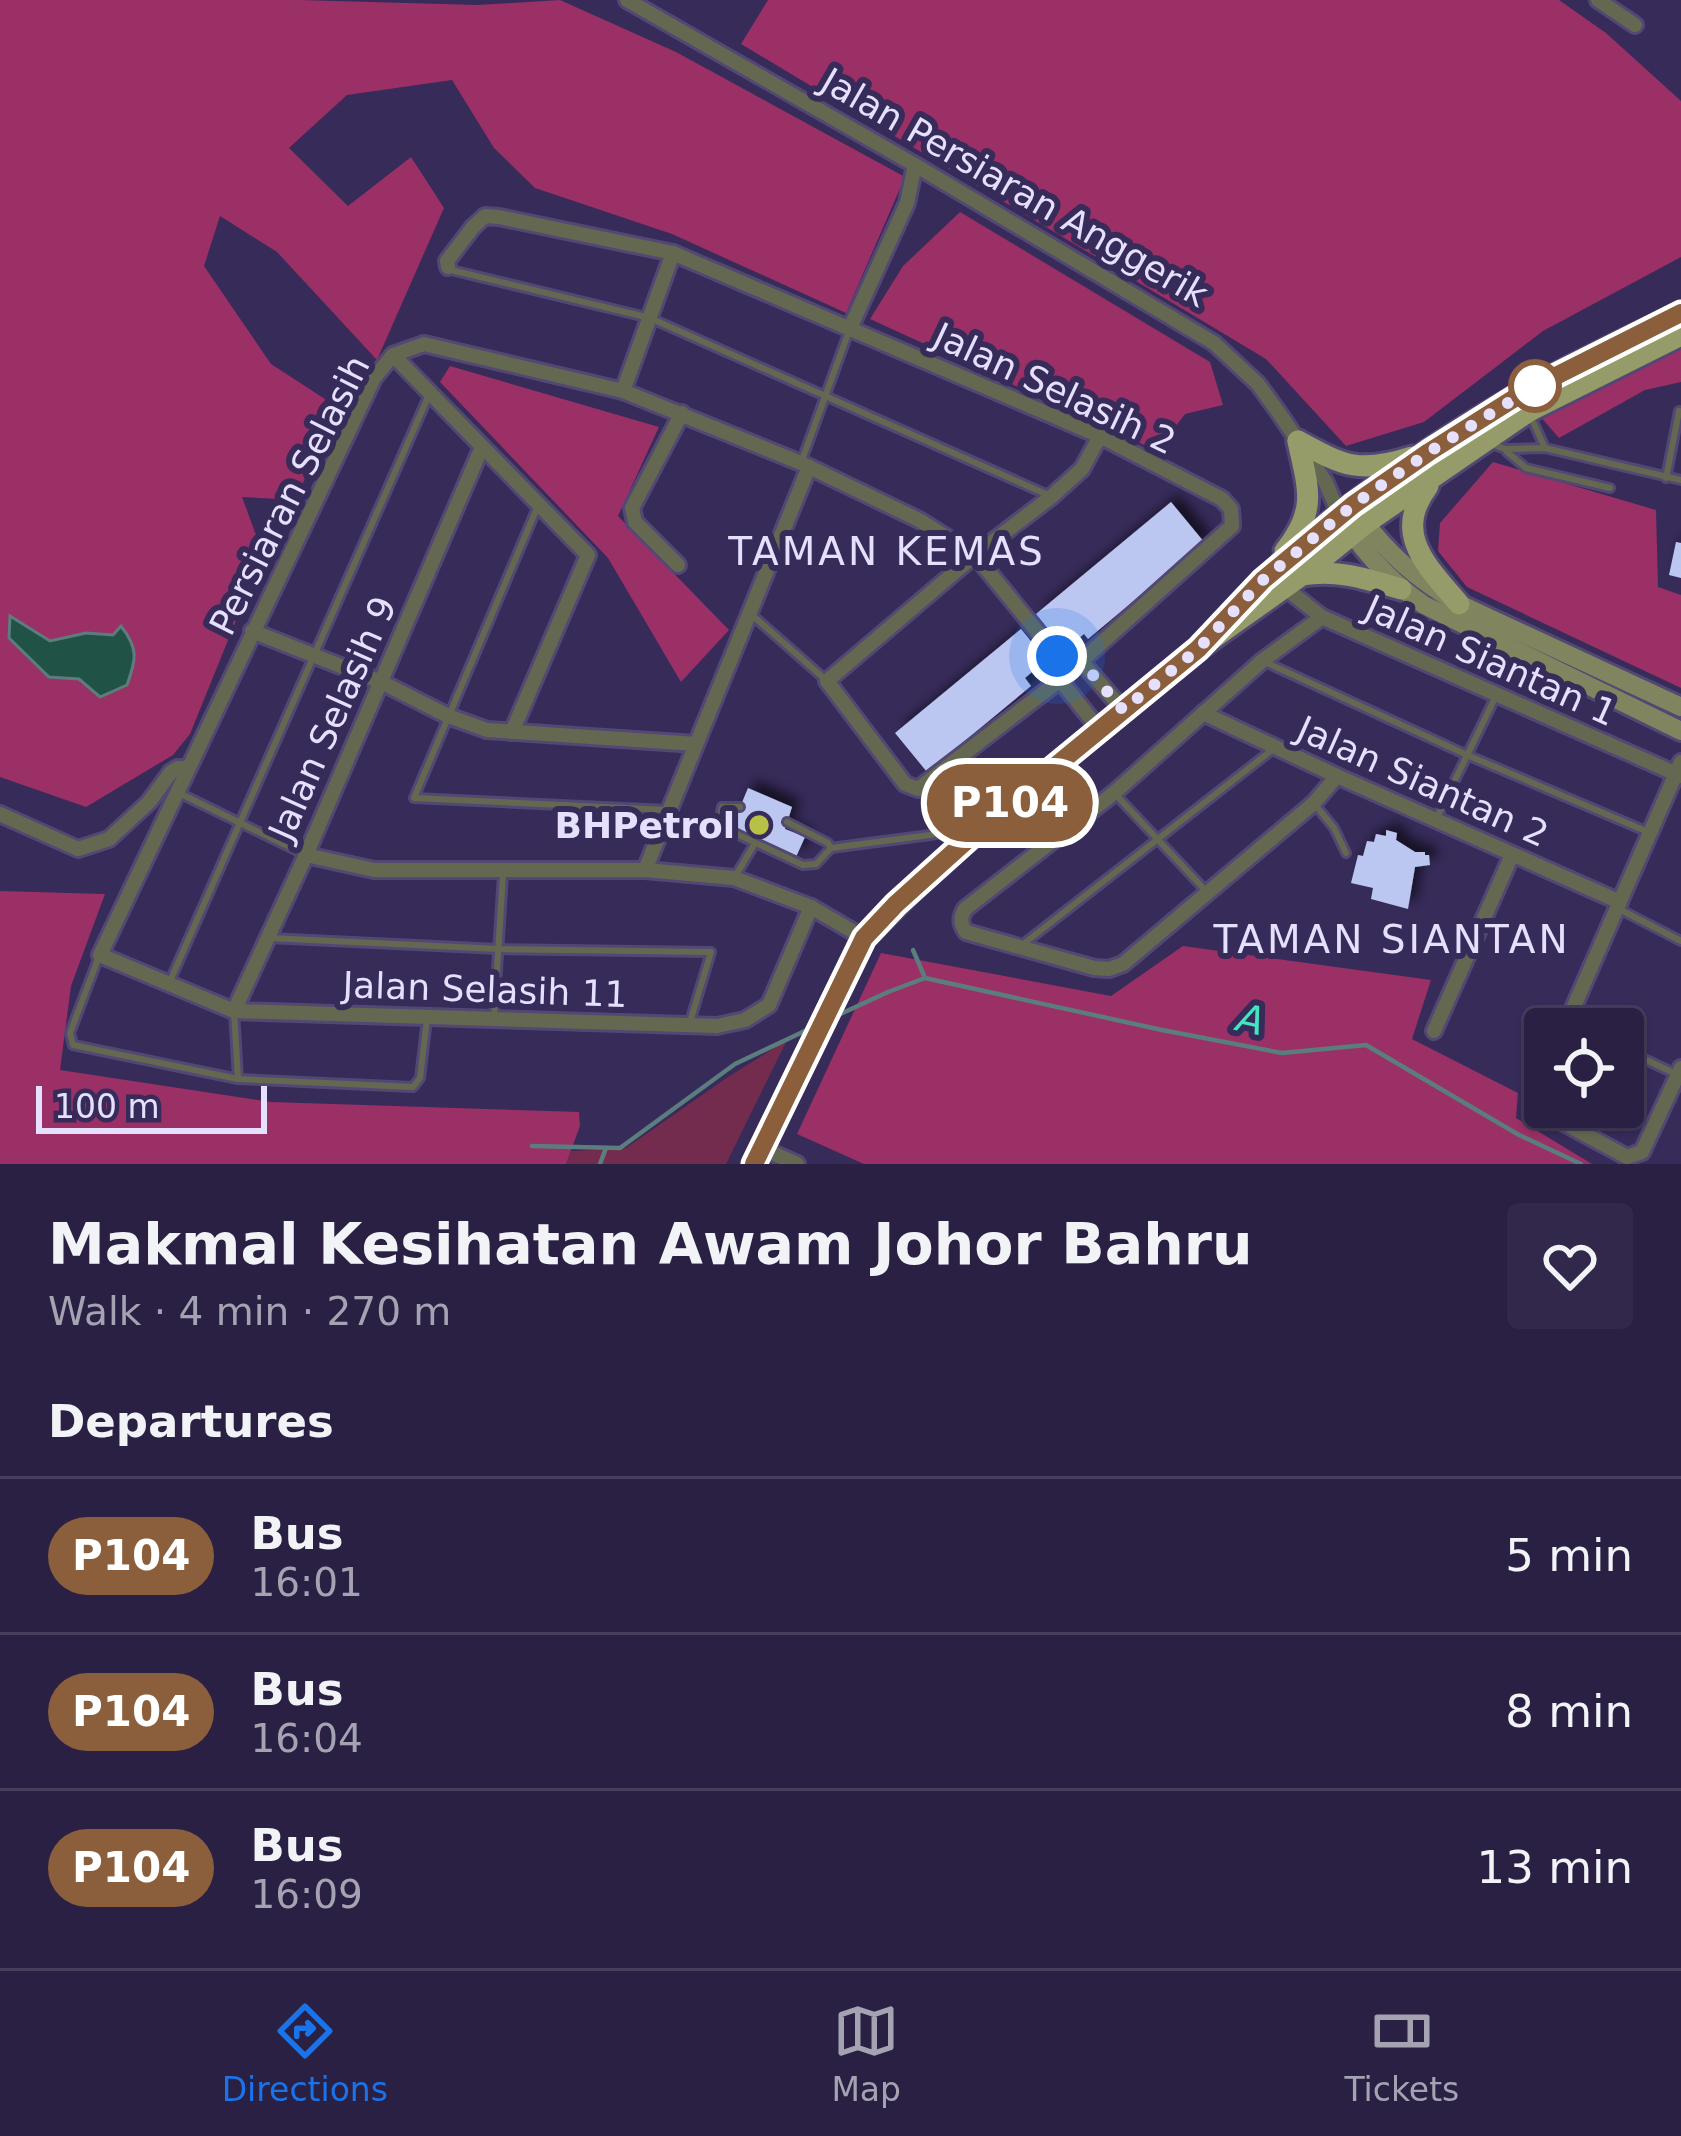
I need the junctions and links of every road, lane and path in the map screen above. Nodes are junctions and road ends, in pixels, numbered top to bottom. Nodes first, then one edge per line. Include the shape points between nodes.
1 (627, 0) edge
2 (1598, 0) edge
3 (651, 6) edge
4 (1635, 26) dead end
5 (915, 165) junction
6 (673, 253) junction
7 (448, 268) joint
8 (1681, 313) edge
9 (650, 318) junction
10 (850, 328) junction
11 (1681, 335) edge
12 (393, 355) junction
13 (623, 391) junction
14 (430, 393) junction
15 (824, 396) junction
16 (1529, 411) junction
17 (1679, 411) edge
18 (682, 413) junction
19 (1100, 436) junction
20 (1298, 441) junction
21 (1494, 445) junction
22 (482, 447) junction
23 (1545, 448) junction
24 (1434, 461) junction
25 (805, 465) junction
26 (1666, 478) junction
27 (1681, 480) edge
28 (1610, 488) dead end
29 (1051, 496) junction
30 (538, 505) junction
31 (1353, 520) junction
32 (975, 555) junction
33 (679, 565) dead end
34 (1283, 580) junction
35 (1401, 589) junction
36 (1459, 604) junction
37 (750, 613) junction
38 (1322, 617) junction
39 (252, 632) junction
40 (316, 655) junction
41 (1057, 656) junction
42 (1081, 661) junction
43 (1262, 661) junction
44 (1060, 680) junction
45 (827, 681) junction
46 (381, 682) junction
47 (1496, 696) junction
48 (1681, 707) edge
49 (1123, 710) junction
50 (1203, 712) junction
51 (448, 716) junction
52 (1099, 729) junction
53 (1681, 731) edge
54 (512, 732) junction
55 (696, 744) junction
56 (1275, 748) junction
57 (1467, 755) junction
58 (187, 768) junction
59 (1679, 771) edge
60 (1336, 776) junction
61 (176, 791) junction
62 (1114, 793) junction
63 (1313, 803) junction
64 (740, 807) dead end
65 (669, 810) junction
66 (0, 814) edge
67 (1435, 821) junction
68 (240, 822) junction
69 (787, 822) dead end
70 (986, 823) junction
71 (1650, 833) junction
72 (1157, 838) junction
73 (755, 843) junction
74 (831, 848) junction
75 (306, 854) junction
76 (1346, 854) dead end
77 (1512, 855) junction
78 (503, 868) junction
79 (645, 870) junction
80 (734, 878) junction
81 (1208, 893) junction
82 (1619, 905) junction
83 (811, 907) junction
84 (266, 938) junction
85 (864, 938) junction
86 (1681, 940) edge
87 (1018, 948) junction
88 (499, 949) junction
89 (100, 955) junction
90 (168, 984) junction
91 (1578, 1008) edge
92 (234, 1011) junction
93 (427, 1018) junction
94 (494, 1020) junction
95 (689, 1025) junction
96 (1434, 1030) dead end
97 (1644, 1057) edge
98 (1679, 1071) edge
99 (238, 1079) junction
100 (1573, 1128) edge
101 (757, 1156) edge
102 (796, 1164) edge

1 - 3 street, Jalan Persiaran Anggerik
2 - 4 street
3 - 5 street, Jalan Persiaran Anggerik
5 - 10 street via 908,203
5 - 20 street, Jalan Persiaran Anggerik via 1214,343 1258,384
6 - 7 street, Jalan Selasih 2 via 485,216
6 - 9 street
6 - 10 street, Jalan Selasih 2
7 - 9 lane
8 - 24 main road via 1524,392
9 - 13 street
9 - 15 lane
10 - 15 lane
10 - 19 street, Jalan Selasih 2
11 - 16 main road
12 - 13 street, Persiaran Selasih via 424,344
12 - 14 street
12 - 39 street, Persiaran Selasih via 374,378
13 - 18 street, Persiaran Selasih
14 - 22 street
14 - 40 lane
15 - 25 lane
15 - 29 lane
16 - 21 main road
16 - 23 lane
17 - 26 lane
18 - 25 street, Persiaran Selasih
18 - 33 street via 632,508 635,522
19 - 29 street via 1082,469
19 - 42 street, Jalan Selasih 2 via 1222,499 1232,526
20 - 24 main road via 1362,467
20 - 31 street, Jalan Persiaran Anggerik
20 - 34 main road via 1309,504
21 - 23 lane
21 - 24 main road
21 - 28 lane via 1526,468
22 - 30 street
22 - 46 street, Jalan Selasih 9
23 - 26 lane
24 - 31 main road
24 - 36 main road via 1413,512 1413,538
25 - 32 street, Persiaran Selasih
25 - 37 street
26 - 27 lane
29 - 32 street
30 - 51 lane
30 - 54 street via 588,555
31 - 34 main road
31 - 34 main road
31 - 35 street, Jalan Persiaran Anggerik via 1372,560
31 - 36 street, Jalan Persiaran Anggerik via 1410,573
32 - 41 street, Persiaran Selasih
32 - 45 street
34 - 35 main road via 1323,571
34 - 38 street, Jalan Siantan 1
34 - 49 main road
35 - 53 street, Jalan Persiaran Anggerik
36 - 48 street, Jalan Persiaran Anggerik
37 - 45 lane
37 - 55 street
38 - 43 street
38 - 47 street, Jalan Siantan 1
39 - 40 street
39 - 58 street, Persiaran Selasih
40 - 46 street
40 - 68 lane
41 - 42 street
41 - 44 street
42 - 44 street
42 - 49 street
43 - 50 street
43 - 57 lane
44 - 45 street via 918,789 905,784
44 - 52 street
46 - 51 street
46 - 75 street, Jalan Selasih 9
47 - 57 lane
47 - 59 street, Jalan Siantan 1
49 - 52 main road
50 - 56 street, Jalan Siantan 2
50 - 62 street
51 - 54 street
51 - 65 lane via 414,798
52 - 70 main road
54 - 55 street
55 - 65 street
56 - 60 street, Jalan Siantan 2
56 - 72 lane
57 - 67 lane
57 - 71 lane
58 - 61 street, Persiaran Selasih
58 - 66 street via 171,772 124,826 92,847 79,849
59 - 71 street
60 - 63 street
60 - 67 street, Jalan Siantan 2
61 - 68 lane
61 - 89 street, Persiaran Selasih
62 - 72 lane
62 - 87 street via 965,909 966,932
63 - 76 lane
63 - 81 street
64 - 73 lane via 722,807 718,823
65 - 79 street
67 - 77 street, Jalan Siantan 2
68 - 75 lane
68 - 90 lane
69 - 74 lane
70 - 74 lane
70 - 85 main road
71 - 82 street
72 - 81 lane
72 - 87 lane
73 - 74 lane via 802,865 816,864
73 - 80 lane
75 - 78 street via 374,869
75 - 84 street, Jalan Selasih 9
77 - 82 street, Jalan Siantan 2
77 - 96 street
78 - 79 street
78 - 88 lane
79 - 80 street
80 - 83 street
81 - 87 street via 1109,969
82 - 86 lane
82 - 91 street
83 - 85 street
83 - 95 street, Jalan Selasih 11 via 769,1005 745,1020
84 - 88 lane
84 - 92 street, Jalan Selasih 9
85 - 101 main road
88 - 94 lane
88 - 95 lane via 710,952
89 - 90 street, Jalan Selasih 11
89 - 99 lane via 70,1033 73,1045
90 - 92 street, Jalan Selasih 11
92 - 93 street, Jalan Selasih 11
92 - 99 lane
93 - 94 street, Jalan Selasih 11
93 - 99 lane via 413,1087
94 - 95 street, Jalan Selasih 11
97 - 98 lane
98 - 100 street via 1642,1153 1627,1157
101 - 102 street

